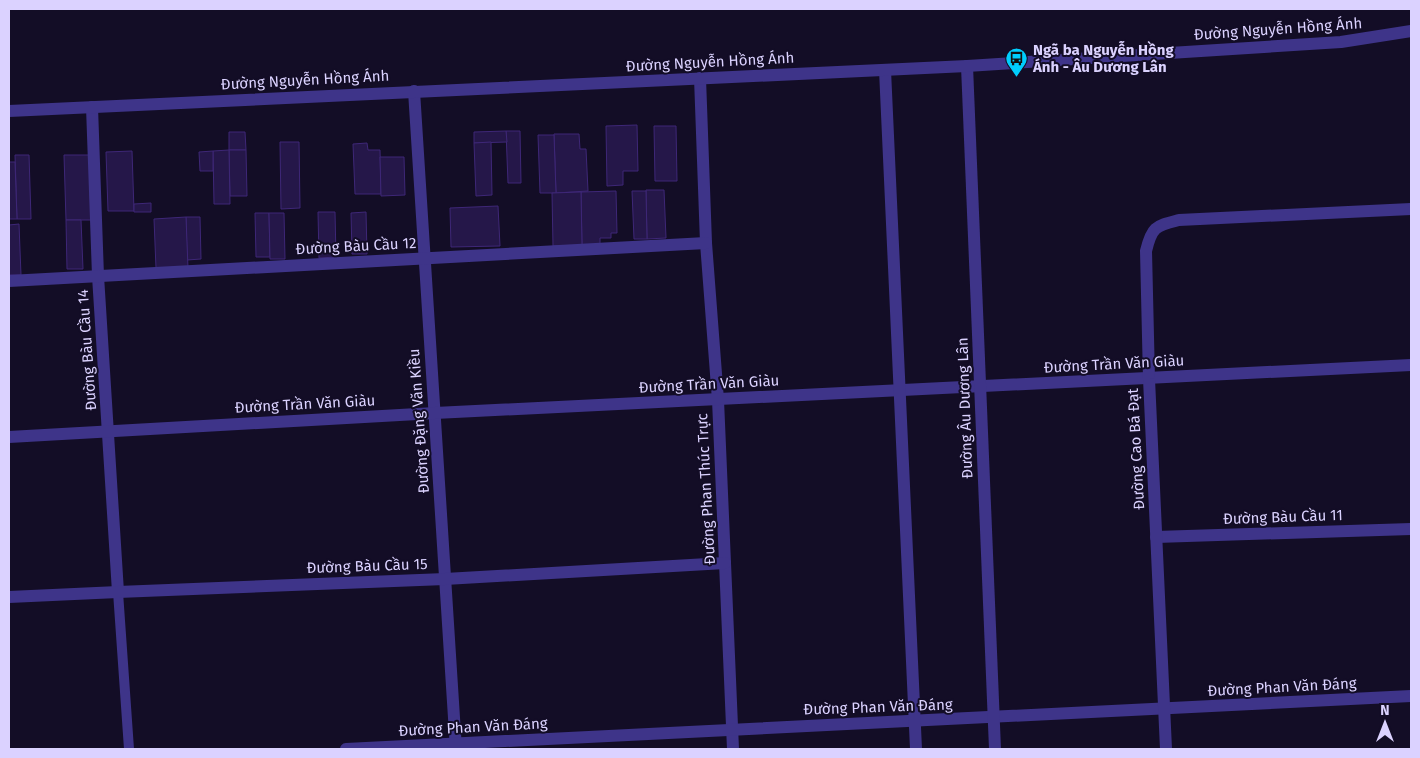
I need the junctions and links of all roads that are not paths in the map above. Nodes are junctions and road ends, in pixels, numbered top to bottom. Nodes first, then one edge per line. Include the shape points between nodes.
1 (1411, 31) edge
2 (967, 66) junction
3 (885, 70) junction
4 (700, 78) junction
5 (414, 91) junction
6 (92, 107) junction
7 (9, 111) edge
8 (1411, 209) edge
9 (706, 243) junction
10 (425, 258) junction
11 (98, 276) junction
12 (9, 281) edge
13 (1411, 365) edge
14 (1149, 378) junction
15 (980, 387) junction
16 (900, 391) junction
17 (718, 400) junction
18 (435, 413) junction
19 (108, 432) junction
20 (9, 437) edge
21 (1411, 529) edge
22 (1156, 537) junction
23 (725, 563) junction
24 (445, 579) junction
25 (118, 592) junction
26 (9, 597) edge
27 (1411, 696) edge
28 (1164, 709) junction
29 (994, 718) junction
30 (915, 722) junction
31 (732, 730) junction
32 (456, 746) edge
33 (129, 749) edge
34 (346, 749) edge
35 (733, 749) edge
36 (916, 749) edge
37 (995, 749) edge
38 (1166, 749) edge

1 - 2 street, Đường Nguyễn Hồng Ánh via 1341,42
2 - 3 street, Đường Nguyễn Hồng Ánh
2 - 15 street, Đường Âu Dương Lân
3 - 4 street, Đường Nguyễn Hồng Ánh
3 - 16 street
4 - 5 street, Đường Nguyễn Hồng Ánh
4 - 9 street, Đường Phan Thúc Trực
5 - 6 street, Đường Nguyễn Hồng Ánh
5 - 10 street, Đường Đặng Văn Kiều
6 - 7 street, Đường Nguyễn Hồng Ánh
6 - 11 street, Đường Bàu Cầu 14
8 - 14 street, Đường Cao Bá Đạt via 1179,220 1159,225 1150,236 1146,251
9 - 10 street, Đường Bàu Cầu 12
9 - 17 street, Đường Phan Thúc Trực
10 - 11 street, Đường Bàu Cầu 12
10 - 18 street, Đường Đặng Văn Kiều
11 - 12 street, Đường Bàu Cầu 12
11 - 19 street, Đường Bàu Cầu 14
13 - 14 street, Đường Trần Văn Giàu
14 - 15 street, Đường Trần Văn Giàu
14 - 22 street, Đường Cao Bá Đạt
15 - 16 street, Đường Trần Văn Giàu
15 - 29 street, Đường Âu Dương Lân
16 - 17 street, Đường Trần Văn Giàu
16 - 30 street
17 - 18 street, Đường Trần Văn Giàu
17 - 23 street, Đường Phan Thúc Trực
18 - 19 street, Đường Trần Văn Giàu
18 - 24 street, Đường Đặng Văn Kiều
19 - 20 street, Đường Trần Văn Giàu
19 - 25 street, Đường Bàu Cầu 14
21 - 22 street, Đường Bàu Cầu 11
22 - 28 street, Đường Cao Bá Đạt
23 - 24 street, Đường Bàu Cầu 15
23 - 31 street, Đường Phan Thúc Trực
24 - 25 street, Đường Bàu Cầu 15
24 - 32 street, Đường Đặng Văn Kiều
25 - 26 street, Đường Bàu Cầu 15
25 - 33 lane
27 - 28 street, Đường Phan Văn Đáng
28 - 29 street, Đường Phan Văn Đáng
28 - 38 street, Đường Cao Bá Đạt
29 - 30 street, Đường Phan Văn Đáng
29 - 37 street, Đường Âu Dương Lân
30 - 31 street, Đường Phan Văn Đáng
30 - 36 street
31 - 32 street, Đường Phan Văn Đáng
31 - 35 street, Đường Phan Thúc Trực
32 - 34 street, Đường Phan Văn Đáng

